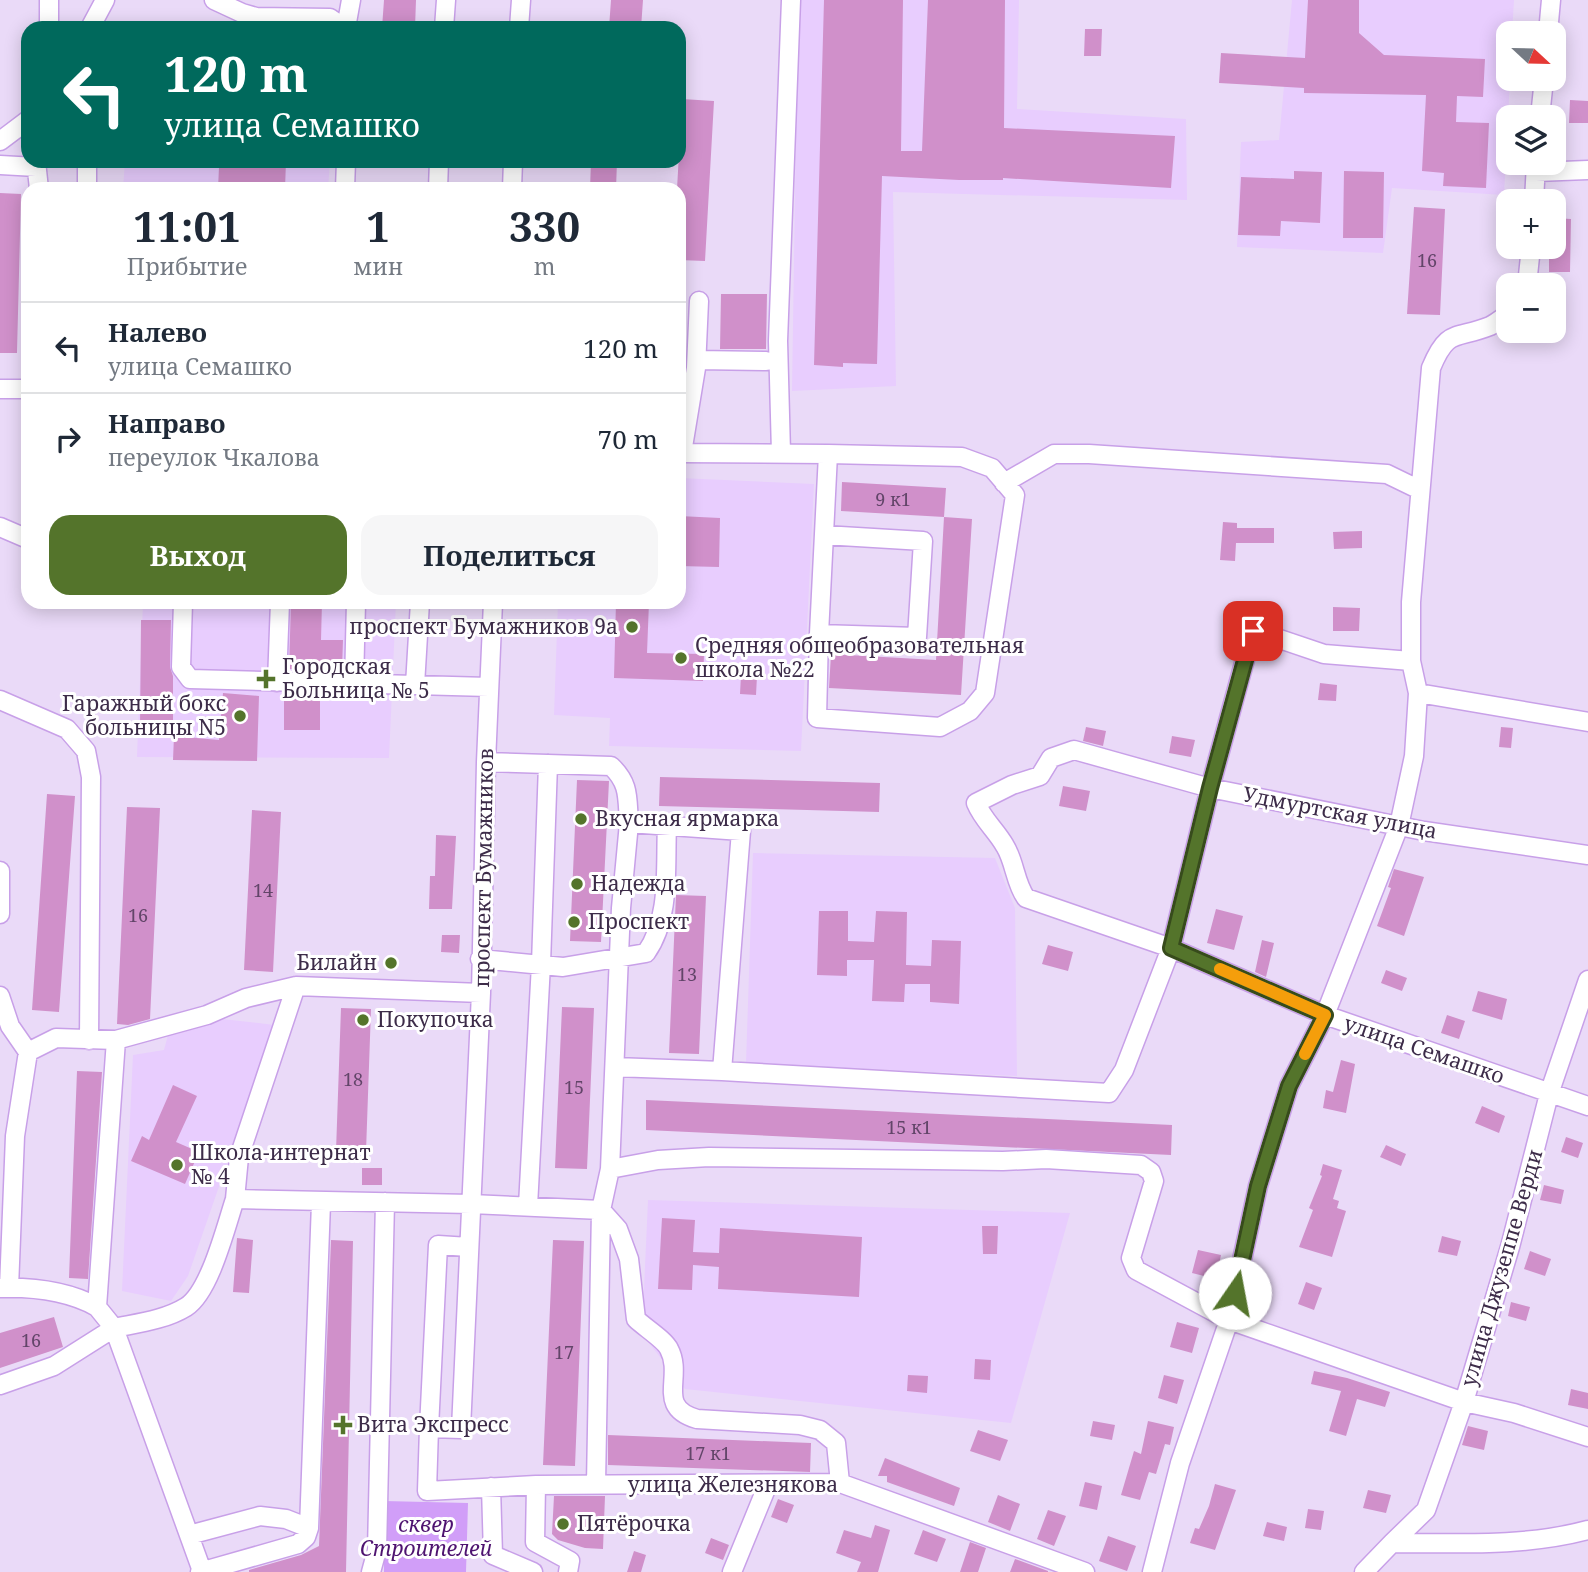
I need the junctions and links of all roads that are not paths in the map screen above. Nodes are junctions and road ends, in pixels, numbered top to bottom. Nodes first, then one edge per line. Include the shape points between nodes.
1 (49, 0) edge
2 (105, 0) edge
3 (214, 0) edge
4 (351, 0) edge
5 (446, 0) edge
6 (521, 0) edge
7 (791, 0) edge
8 (1551, 0) edge
9 (258, 8) edge
10 (49, 21) edge
11 (93, 21) edge
12 (334, 21) edge
13 (346, 21) edge
14 (444, 21) edge
15 (520, 21) edge
16 (1549, 21) edge
17 (21, 125) edge
18 (0, 141) edge
19 (21, 164) edge
20 (0, 165) edge
21 (1566, 169) edge
22 (1588, 170) edge
23 (699, 301) dead end
24 (1496, 322) edge
25 (696, 360) junction
26 (766, 361) dead end
27 (4, 389) edge
28 (0, 407) edge
29 (686, 418) edge
30 (686, 453) edge
31 (781, 453) junction
32 (828, 454) junction
33 (1004, 483) junction
34 (1420, 490) junction
35 (0, 527) edge
36 (824, 535) junction
37 (21, 536) edge
38 (183, 609) edge
39 (280, 609) edge
40 (356, 609) edge
41 (419, 609) edge
42 (493, 609) edge
43 (819, 634) junction
44 (1411, 662) junction
45 (277, 682) junction
46 (354, 684) junction
47 (415, 685) junction
48 (489, 687) junction
49 (1418, 693) junction
50 (0, 700) edge
51 (1588, 722) edge
52 (486, 762) junction
53 (548, 764) junction
54 (1210, 788) junction
55 (629, 823) junction
56 (667, 826) junction
57 (1399, 826) junction
58 (1588, 855) edge
59 (0, 871) edge
60 (1027, 898) joint
61 (0, 914) edge
62 (1171, 948) junction
63 (619, 958) junction
64 (480, 959) junction
65 (541, 964) junction
66 (1588, 980) edge
67 (296, 986) junction
68 (481, 993) junction
69 (0, 996) edge
70 (1325, 1015) junction
71 (89, 1040) junction
72 (116, 1041) junction
73 (28, 1052) junction
74 (615, 1067) junction
75 (722, 1071) junction
76 (1549, 1094) junction
77 (1588, 1106) edge
78 (7, 1136) edge
79 (610, 1169) junction
80 (235, 1199) junction
81 (385, 1202) junction
82 (321, 1203) junction
83 (471, 1204) junction
84 (528, 1206) junction
85 (601, 1210) junction
86 (469, 1247) junction
87 (5, 1288) edge
88 (97, 1307) junction
89 (1229, 1320) junction
90 (114, 1328) junction
91 (0, 1385) edge
92 (1464, 1402) junction
93 (429, 1428) junction
94 (1588, 1437) edge
95 (840, 1483) junction
96 (596, 1484) junction
97 (768, 1484) junction
98 (536, 1485) junction
99 (491, 1487) junction
100 (309, 1528) junction
101 (1588, 1530) edge
102 (189, 1535) junction
103 (1392, 1543) junction
104 (492, 1564) edge
105 (201, 1572) edge
106 (370, 1572) edge
107 (533, 1572) edge
108 (568, 1572) edge
109 (732, 1572) edge
110 (1085, 1572) edge
111 (1152, 1572) edge
112 (1364, 1572) edge

1 - 10 street
2 - 11 street
3 - 9 street via 242,13
4 - 13 street
5 - 14 street
6 - 15 street
7 - 31 street via 778,341
8 - 16 street
9 - 12 street
17 - 18 street
19 - 20 street
21 - 22 street
23 - 25 street
24 - 34 street via 1454,335 1439,349 1431,368
25 - 26 street
25 - 29 street
27 - 28 street
30 - 31 street
31 - 32 street
32 - 33 street via 962,457 992,468
32 - 36 street
33 - 34 street via 1054,454 1089,454 1387,474
33 - 43 street via 1015,495 988,680 985,693 970,711 940,727 817,718
34 - 44 street
35 - 37 street
36 - 43 street
36 - 43 street via 923,541 917,637
38 - 45 street via 181,667 190,679
39 - 45 street
40 - 46 street
41 - 47 street
42 - 48 street, проспект Бумажников
44 - 49 street
44 - 54 street via 1324,654 1253,631
45 - 46 street
46 - 47 street
47 - 48 street
48 - 52 street, проспект Бумажников
49 - 51 street
49 - 57 street via 1414,756
50 - 71 street via 67,729 86,751 91,776
52 - 53 street
52 - 64 street, проспект Бумажников
53 - 55 street via 611,766 627,789
53 - 65 street
54 - 57 street, Удмуртская улица
54 - 60 street, Удмуртская улица via 1074,750 1051,758 1041,776 976,803 1004,845
54 - 62 street
55 - 56 street
55 - 63 street
56 - 63 street via 664,910 657,937 646,953
56 - 75 street via 741,831
57 - 58 street, Удмуртская улица
57 - 70 street
59 - 61 street
60 - 62 street, улица Семашко
62 - 70 street, улица Семашко
62 - 75 street via 1124,1070 1109,1093
63 - 65 street via 563,967
63 - 74 street
64 - 65 street
64 - 68 street, проспект Бумажников
65 - 84 street
66 - 76 street, улица Джузеппе Верди
67 - 68 street
67 - 72 street
67 - 80 street via 239,1157
68 - 83 street, проспект Бумажников
69 - 73 street via 10,1026
70 - 76 street, улица Семашко
70 - 89 street via 1289,1086 1258,1186
71 - 72 street
71 - 73 street via 56,1038
72 - 88 street
73 - 78 street
74 - 75 street
74 - 79 street
76 - 77 street, улица Семашко
76 - 92 street, улица Джузеппе Верди
78 - 87 street
79 - 85 street
79 - 89 street via 709,1157 1046,1159 1141,1165 1154,1181 1131,1258 1136,1270
80 - 82 street
80 - 90 street via 204,1287 188,1306 161,1318
81 - 82 street
81 - 83 street
81 - 106 street via 377,1550
82 - 100 street
83 - 84 street
83 - 86 street, проспект Бумажников
84 - 85 street
85 - 95 street via 618,1229 629,1259 636,1319 668,1345 675,1363 674,1404 683,1415 800,1424 820,1430 836,1443
85 - 96 street
86 - 93 street, проспект Бумажников via 461,1429
86 - 93 street via 438,1245
87 - 88 street via 36,1288
88 - 90 street
89 - 92 street
89 - 111 street via 1180,1463
90 - 91 street via 54,1366
90 - 102 street
92 - 94 street
92 - 103 street, улица Джузеппе Верди via 1426,1510
93 - 99 street, улица Железнякова via 427,1491
95 - 97 street, улица Железнякова
95 - 110 street, улица Железнякова
96 - 97 street, улица Железнякова
96 - 98 street, улица Железнякова
97 - 109 street
98 - 99 street, улица Железнякова
98 - 108 street via 535,1542 570,1561
99 - 104 street
100 - 102 street via 260,1516
100 - 105 street via 298,1544
101 - 103 street via 1556,1539
102 - 105 street
103 - 112 street, улица Джузеппе Верди
104 - 107 street

